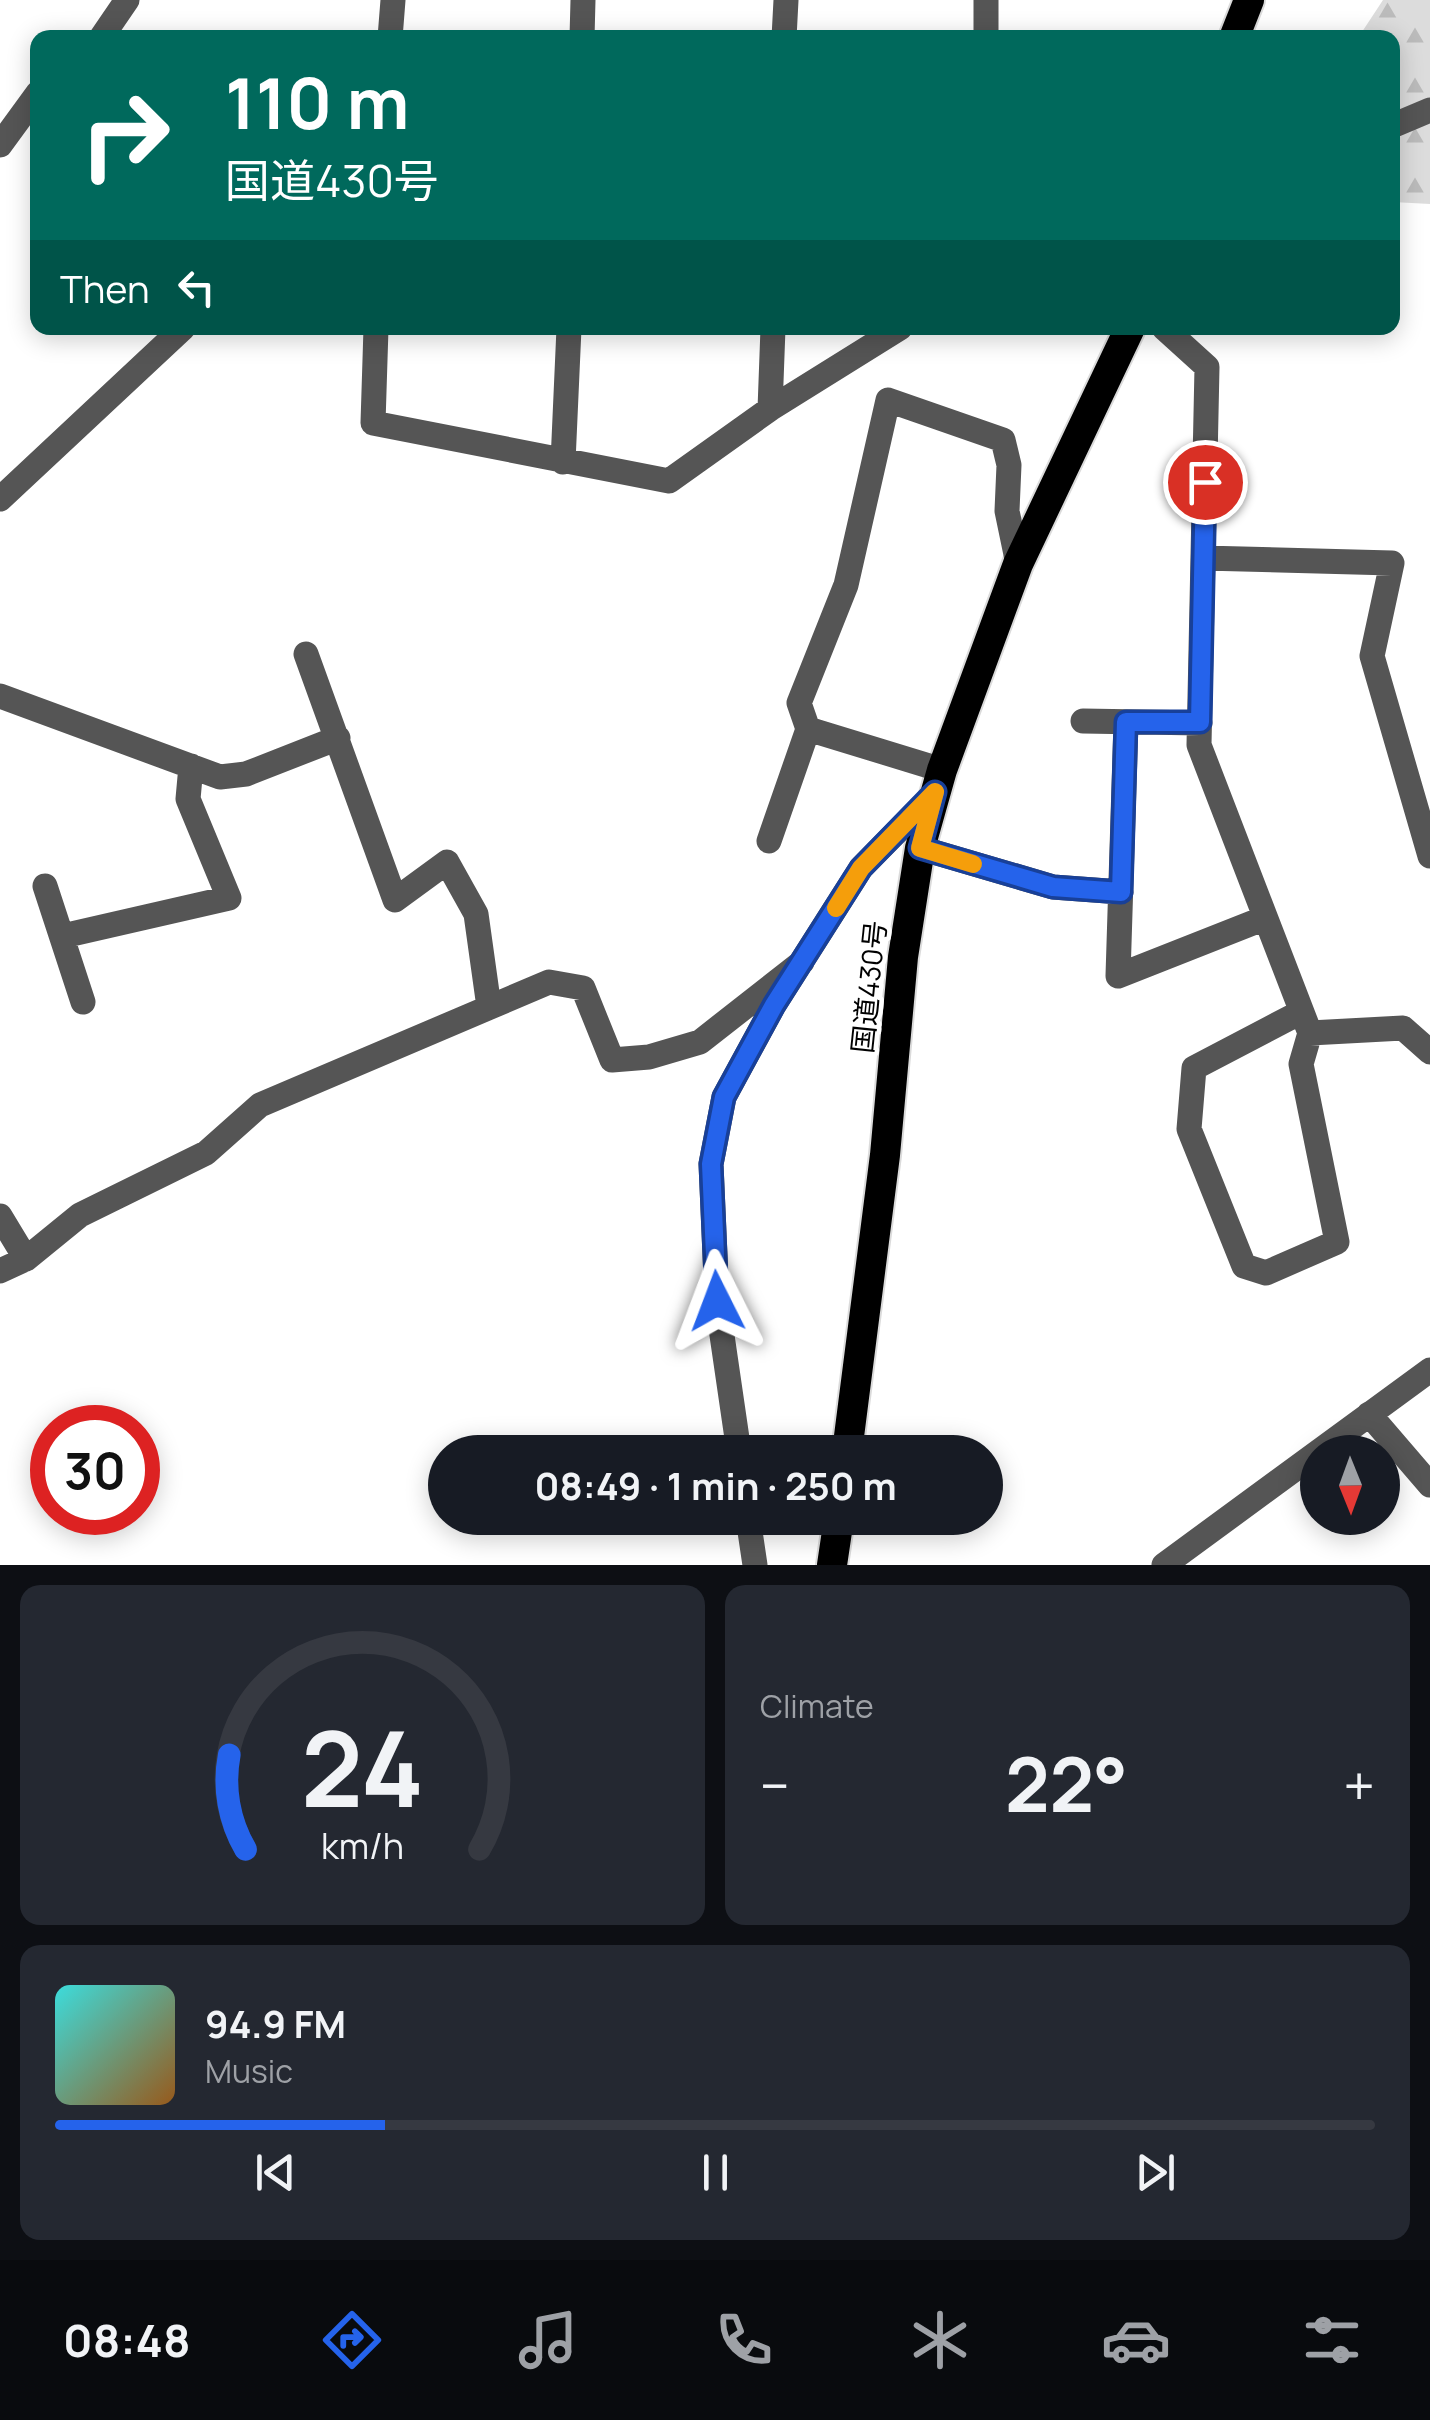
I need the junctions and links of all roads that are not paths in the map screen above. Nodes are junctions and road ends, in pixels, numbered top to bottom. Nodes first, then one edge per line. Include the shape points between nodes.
1 (127, 0) edge
2 (393, 0) edge
3 (583, 0) edge
4 (786, 0) edge
5 (986, 0) edge
6 (1248, 0) edge
7 (106, 30) edge
8 (391, 30) edge
9 (582, 30) edge
10 (784, 30) edge
11 (986, 30) edge
12 (1237, 30) edge
13 (30, 103) edge
14 (1430, 110) edge
15 (1400, 123) edge
16 (0, 145) edge
17 (175, 335) edge
18 (376, 335) edge
19 (569, 335) edge
20 (773, 335) edge
21 (889, 335) edge
22 (1127, 335) edge
23 (1172, 335) edge
24 (770, 409) junction
25 (563, 462) junction
26 (0, 499) edge
27 (1203, 558) junction
28 (1018, 564) junction
29 (306, 654) dead end
30 (0, 696) edge
31 (1083, 721) dead end
32 (1126, 722) junction
33 (1200, 722) junction
34 (808, 730) junction
35 (338, 738) junction
36 (191, 766) junction
37 (938, 781) junction
38 (768, 841) dead end
39 (920, 848) junction
40 (1430, 856) edge
41 (46, 886) dead end
42 (1121, 892) junction
43 (1266, 918) junction
44 (62, 936) junction
45 (802, 962) junction
46 (83, 1002) dead end
47 (490, 1007) junction
48 (1305, 1022) junction
49 (1430, 1052) edge
50 (0, 1216) edge
51 (26, 1258) junction
52 (0, 1271) edge
53 (1430, 1370) edge
54 (1370, 1414) junction
55 (737, 1435) edge
56 (849, 1435) edge
57 (1430, 1485) edge
58 (751, 1535) edge
59 (836, 1535) edge
60 (755, 1565) edge
61 (832, 1565) edge
62 (1164, 1565) edge

1 - 7 street
2 - 8 street
3 - 9 street
4 - 10 street
5 - 11 street
6 - 12 highway
13 - 16 street
14 - 15 street
17 - 26 street
18 - 25 street via 373,423
19 - 25 street
20 - 24 street
21 - 24 street
22 - 28 highway, 国道430号
23 - 27 street via 1207,367
24 - 25 street via 669,481
27 - 33 street
27 - 40 street via 1392,563 1372,656
28 - 34 street via 1003,440 888,400 846,585 798,703
28 - 37 highway, 国道430号
29 - 35 street
30 - 36 street
31 - 32 street
32 - 33 street
32 - 42 street
33 - 43 street via 1200,745
34 - 37 street
34 - 38 street
35 - 36 street via 246,774 220,777
35 - 47 street via 395,900 446,862 476,914
36 - 44 street via 188,799 228,898
37 - 39 highway, 国道430号
37 - 45 street via 861,868
39 - 42 street via 1053,887
39 - 56 highway, 国道430号
41 - 44 street
42 - 43 street via 1118,976
43 - 48 street
44 - 46 street
45 - 47 street via 700,1042 649,1057 612,1060 582,988 549,982
45 - 55 street via 724,1097 711,1164 717,1301
47 - 51 street via 260,1105 206,1153 80,1215
48 - 48 street via 1301,1064 1337,1242 1266,1273 1244,1266 1188,1129 1194,1068
48 - 49 street via 1404,1028
50 - 51 street
51 - 52 street
53 - 54 street
54 - 57 street
54 - 62 street
58 - 60 street
59 - 61 highway

